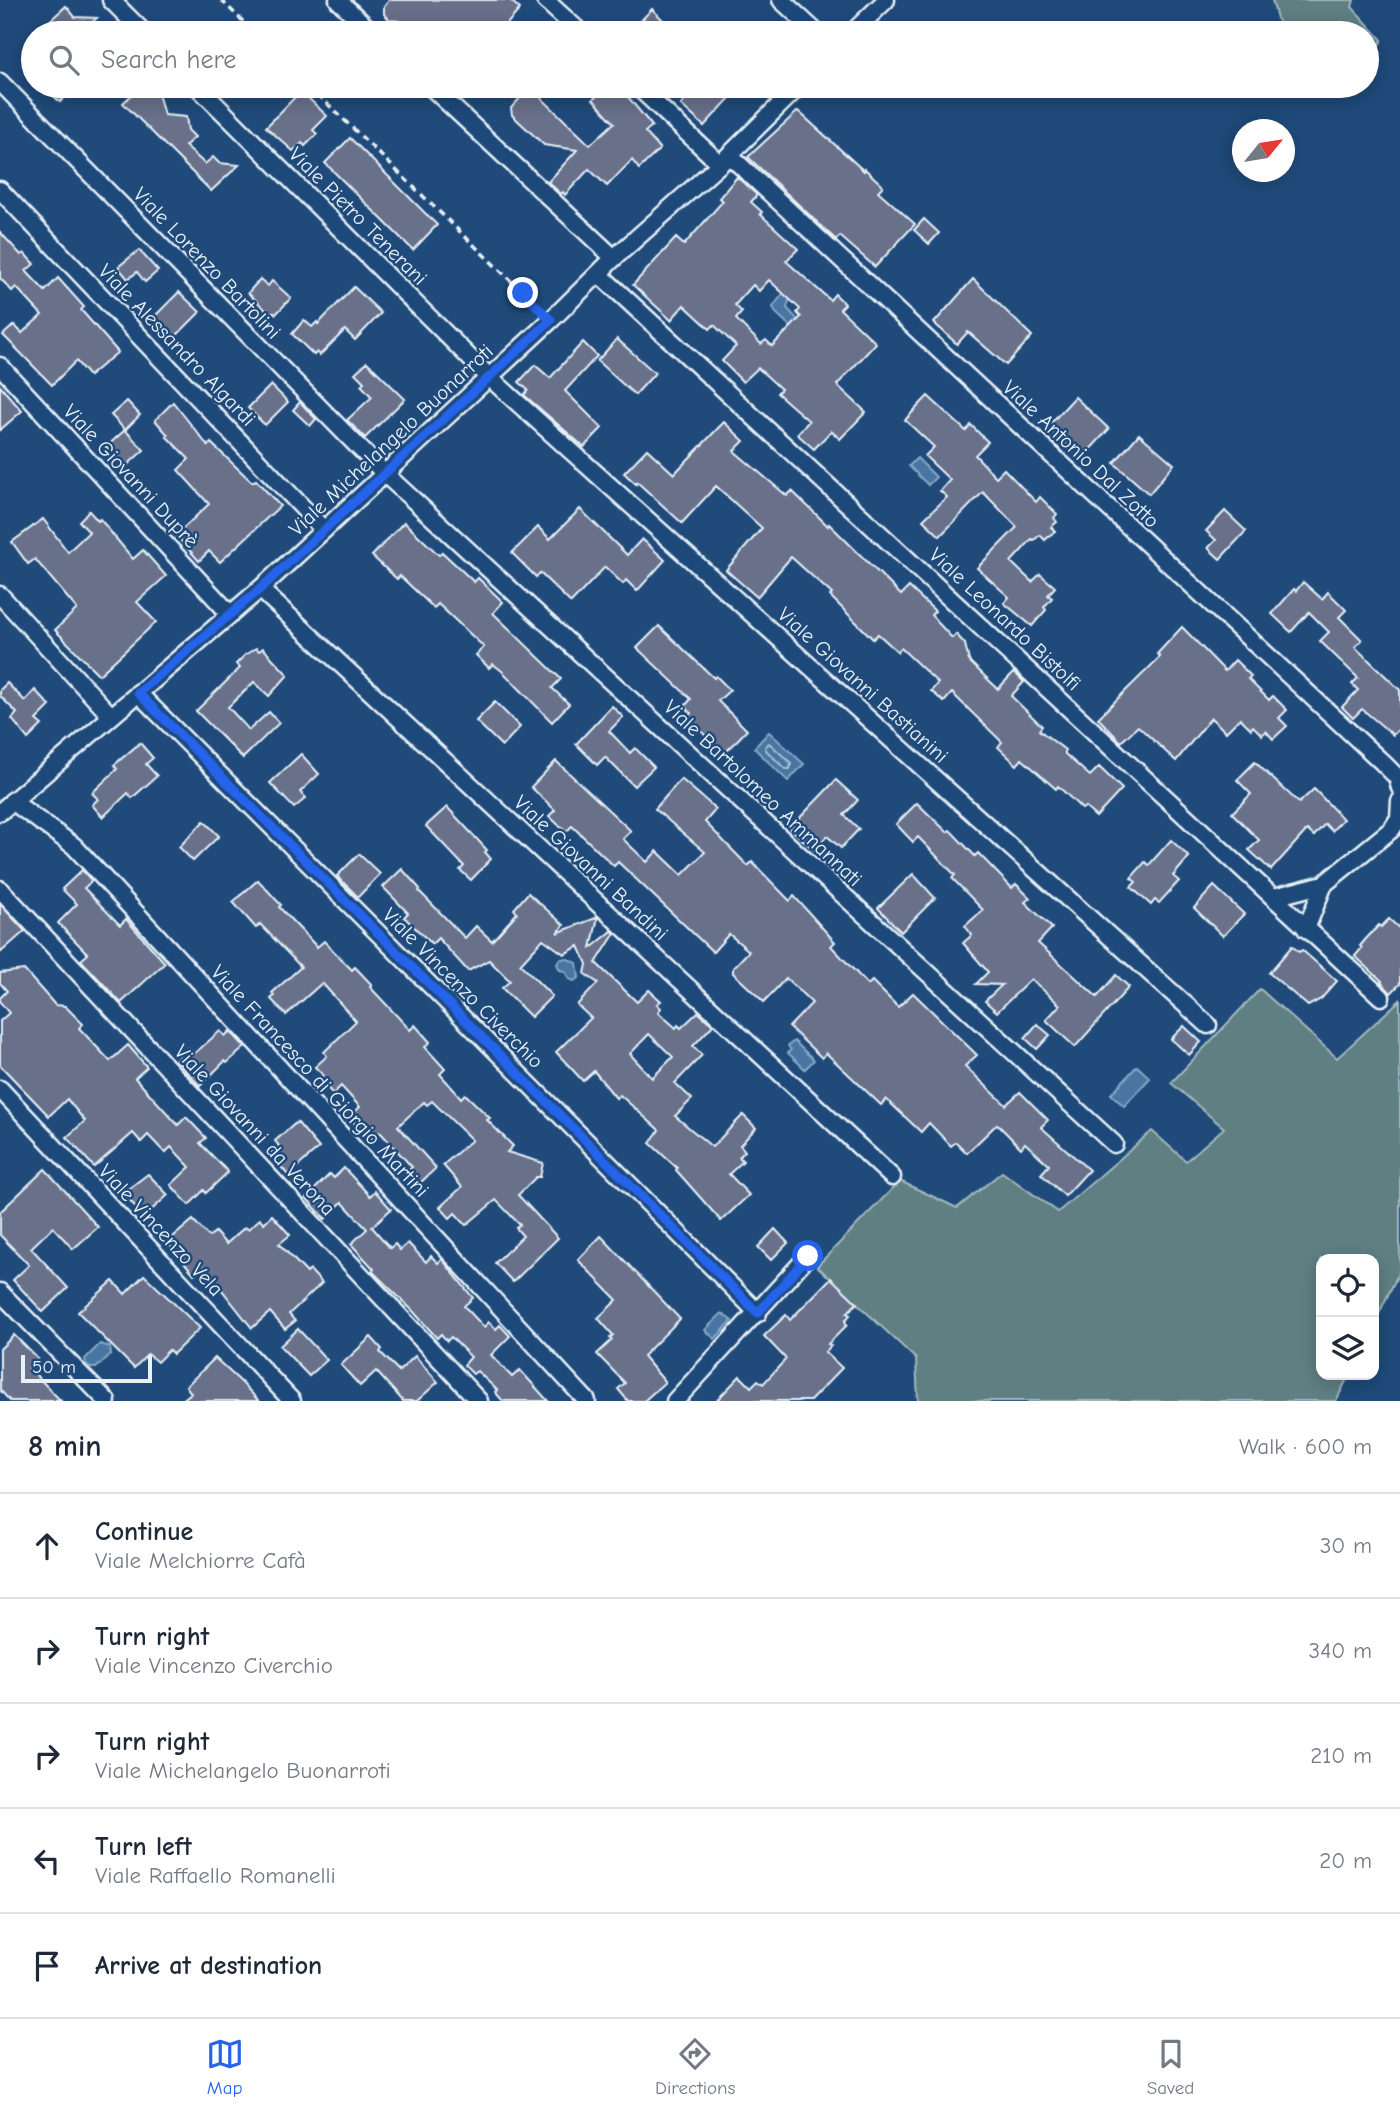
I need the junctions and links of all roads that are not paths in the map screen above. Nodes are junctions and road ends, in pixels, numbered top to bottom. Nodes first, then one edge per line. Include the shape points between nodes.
1 (111, 0) edge
2 (338, 0) edge
3 (545, 0) edge
4 (781, 0) edge
5 (886, 0) edge
6 (132, 21) edge
7 (360, 21) edge
8 (568, 21) edge
9 (804, 21) edge
10 (864, 21) edge
11 (0, 82) edge
12 (209, 98) edge
13 (443, 98) edge
14 (651, 98) edge
15 (787, 98) edge
16 (724, 159) junction
17 (0, 190) edge
18 (614, 258) junction
19 (598, 274) junction
20 (0, 366) edge
21 (489, 377) junction
22 (384, 473) junction
23 (324, 530) junction
24 (260, 589) junction
25 (0, 595) edge
26 (230, 614) junction
27 (138, 693) junction
28 (111, 716) junction
29 (1400, 788) edge
30 (1400, 801) edge
31 (6, 807) edge
32 (1324, 884) junction
33 (0, 889) edge
34 (1274, 897) junction
35 (1306, 929) junction
36 (1381, 996) dead end
37 (1208, 1025) dead end
38 (0, 1089) edge
39 (1114, 1144) dead end
40 (892, 1177) dead end
41 (808, 1256) dead end
42 (0, 1292) edge
43 (758, 1313) junction
44 (107, 1401) edge
45 (292, 1401) edge
46 (479, 1401) edge
47 (587, 1401) edge
48 (675, 1401) edge

1 - 6 street
2 - 7 street
3 - 8 street
4 - 9 street
5 - 10 street
11 - 22 street, Viale Lorenzo Bartolini
12 - 21 street, Viale Pietro Tenerani
13 - 18 street
14 - 16 street, Viale Antonio Dal Zotto
15 - 16 street, Viale Michelangelo Buonarroti
16 - 18 street, Viale Michelangelo Buonarroti
16 - 29 street, Viale Antonio Dal Zotto via 1382,762 1397,777
17 - 23 street, Viale Alessandro Algardi
18 - 19 street, Viale Michelangelo Buonarroti
19 - 21 street, Viale Michelangelo Buonarroti
19 - 34 street, Viale Leonardo Bistolfi
20 - 26 street, Viale Giovanni Duprè
21 - 22 street, Viale Michelangelo Buonarroti
21 - 37 street, Viale Giovanni Bastianini
22 - 23 street, Viale Michelangelo Buonarroti
22 - 39 street, Viale Bartolomeo Ammannati
23 - 24 street, Viale Michelangelo Buonarroti
24 - 26 street, Viale Michelangelo Buonarroti
24 - 40 street, Viale Giovanni Bandini
25 - 28 street
26 - 27 street, Viale Michelangelo Buonarroti
27 - 28 street, Viale Michelangelo Buonarroti
27 - 43 street, Viale Vincenzo Civerchio
28 - 31 street, Viale Michelangelo Buonarroti
30 - 32 street via 1399,818 1392,829
31 - 47 street, Viale Francesco di Giorgio Martini via 74,846
32 - 34 street
32 - 35 street
33 - 46 street, Viale Giovanni da Verona
34 - 35 street, Viale Leonardo Bistolfi
35 - 36 street, Viale Leonardo Bistolfi
38 - 45 street, Viale Vincenzo Vela
41 - 43 street
42 - 44 street
43 - 48 street

